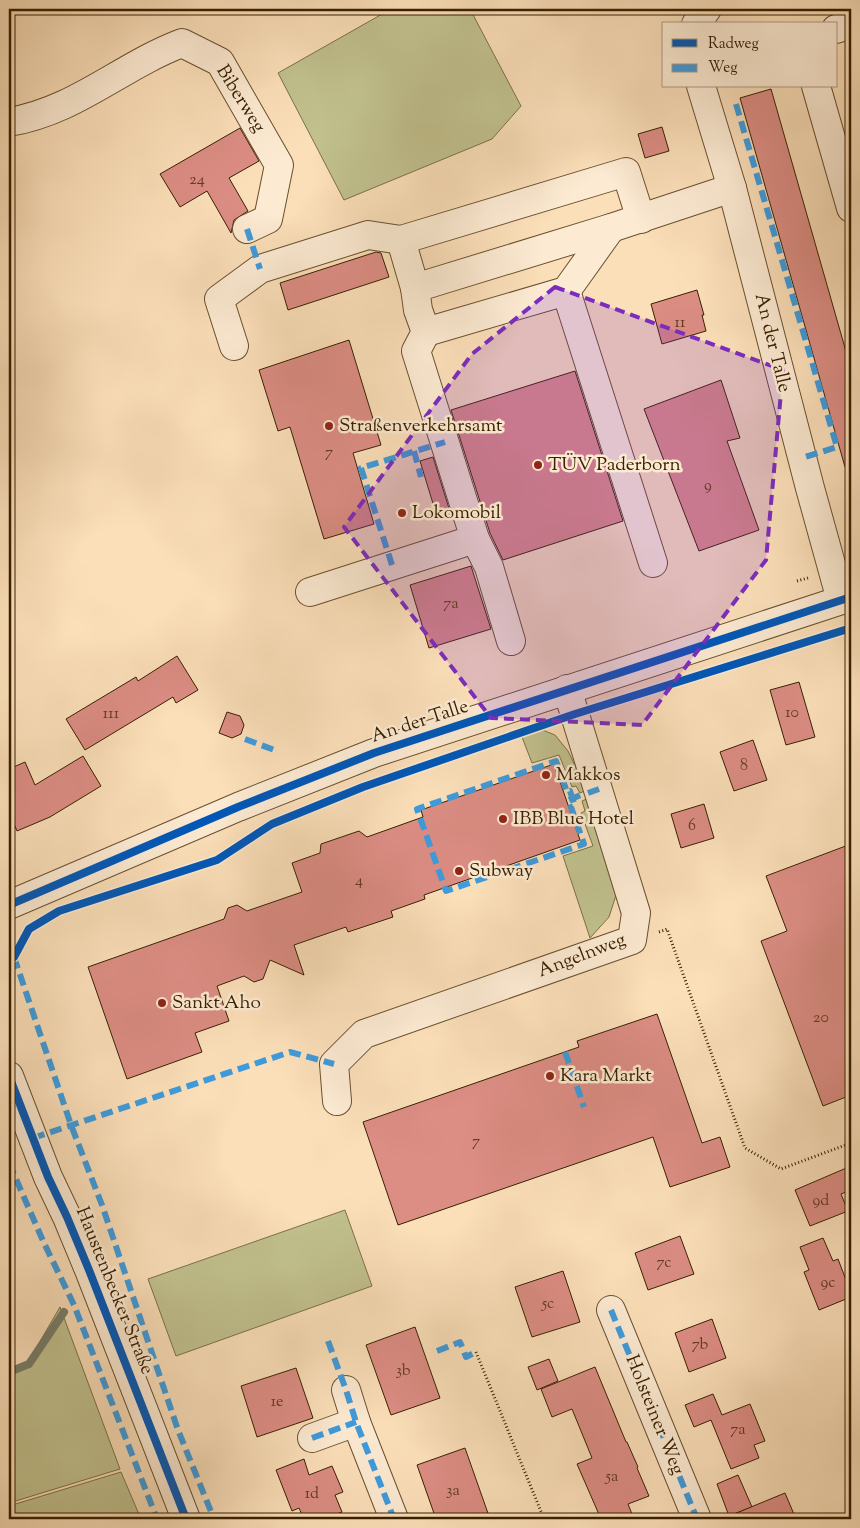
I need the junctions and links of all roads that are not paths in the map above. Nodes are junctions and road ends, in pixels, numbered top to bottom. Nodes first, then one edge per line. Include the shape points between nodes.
1 (708, 9) edge
2 (698, 22) edge
3 (851, 24) edge
4 (838, 28) edge
5 (702, 88) edge
6 (817, 88) edge
7 (9, 122) edge
8 (732, 188) junction
9 (851, 208) edge
10 (641, 219) junction
11 (611, 228) junction
12 (247, 229) dead end
13 (401, 240) junction
14 (415, 288) junction
15 (566, 291) junction
16 (426, 332) junction
17 (234, 346) dead end
18 (475, 539) junction
19 (653, 563) dead end
20 (310, 592) dead end
21 (846, 598) edge
22 (512, 641) dead end
23 (567, 689) junction
24 (9, 905) edge
25 (9, 1076) edge
26 (337, 1102) dead end
27 (612, 1310) dead end
28 (346, 1390) dead end
29 (356, 1422) junction
30 (312, 1438) dead end
31 (186, 1519) edge
32 (394, 1519) edge
33 (697, 1519) edge

1 - 2 street
3 - 4 street
5 - 8 street, An der Talle
6 - 9 street
7 - 12 street, Biberweg via 27,119 76,100 165,49 182,43 220,62 279,165 268,219
8 - 10 street
8 - 21 street, An der Talle via 810,488
10 - 11 street
10 - 13 street via 626,172
11 - 14 street
11 - 15 street
13 - 14 street
13 - 17 street via 368,235 260,269 219,299
14 - 16 street
15 - 16 street
15 - 19 street
16 - 18 street via 416,351
18 - 20 street
18 - 22 street via 489,567
21 - 23 street, An der Talle
23 - 24 street, An der Talle via 374,753
23 - 26 street, Angelnweg via 636,913 632,940 364,1034 334,1064
25 - 31 street, Haustenbecker Straße
27 - 33 street, Holsteiner Weg
28 - 29 street
29 - 30 street
29 - 32 street

